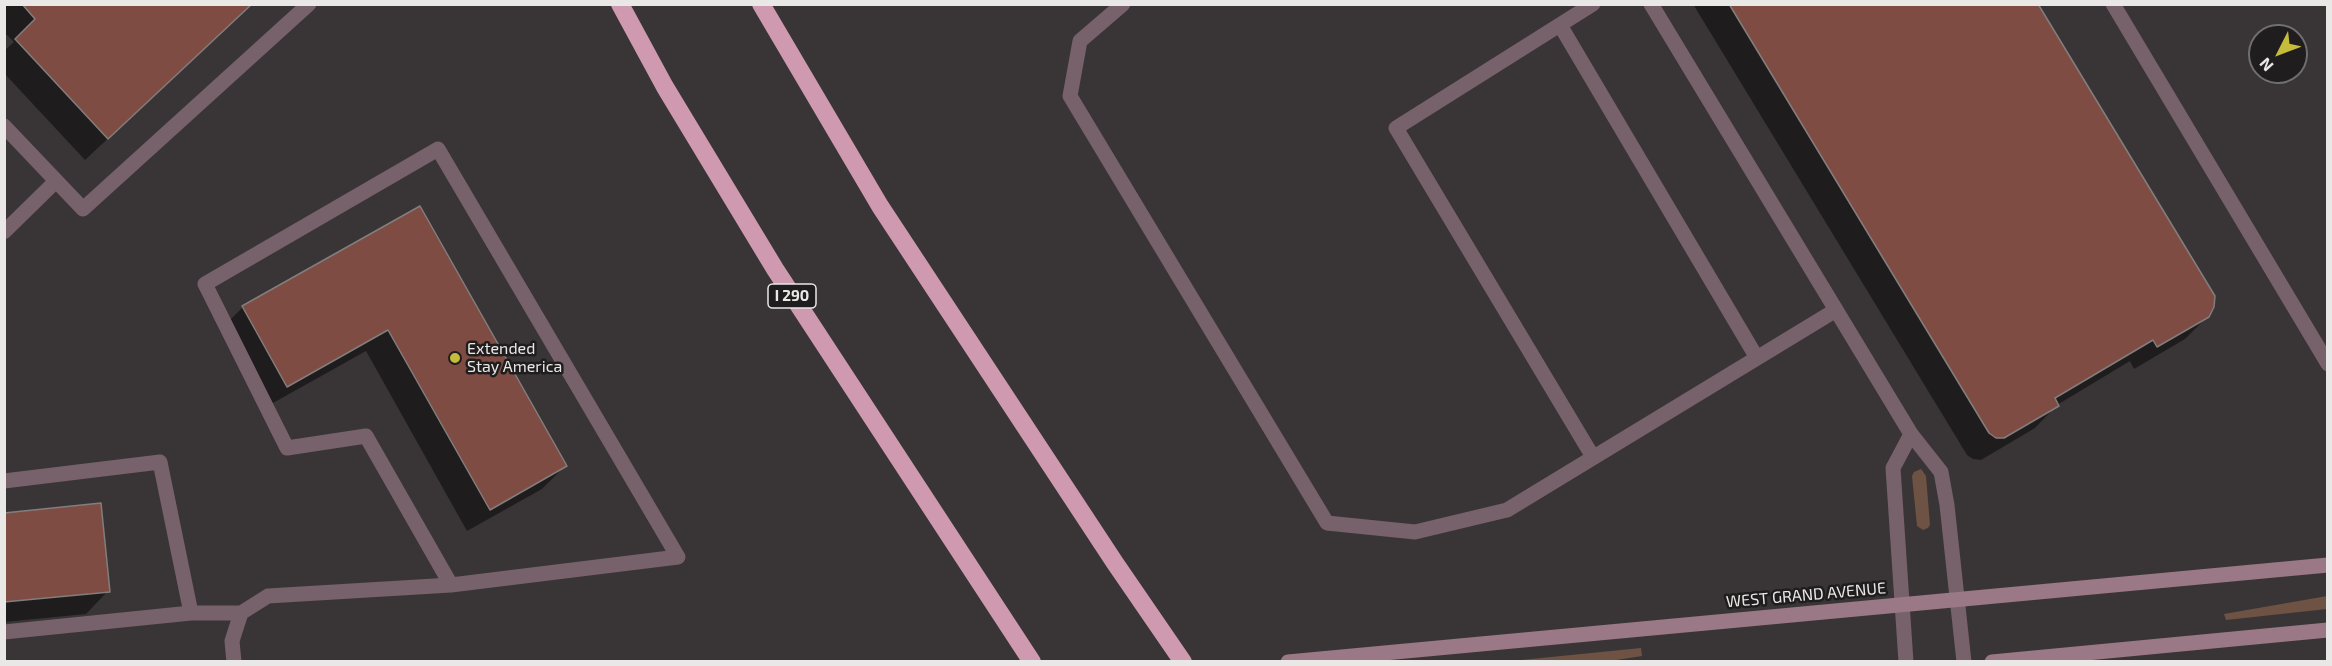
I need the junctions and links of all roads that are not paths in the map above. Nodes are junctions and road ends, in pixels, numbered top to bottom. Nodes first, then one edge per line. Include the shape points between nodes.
1 (309, 4) edge
2 (620, 4) edge
3 (761, 4) edge
4 (1123, 4) edge
5 (1593, 4) edge
6 (1651, 4) edge
7 (2113, 4) edge
8 (1560, 26) junction
9 (4, 126) edge
10 (56, 181) junction
11 (4, 232) edge
12 (1836, 310) junction
13 (1757, 358) junction
14 (2328, 364) edge
15 (1911, 434) junction
16 (1593, 457) junction
17 (4, 482) edge
18 (2326, 562) edge
19 (451, 585) junction
20 (1958, 599) junction
21 (1901, 604) junction
22 (191, 613) junction
23 (241, 613) junction
24 (2328, 630) edge
25 (4, 632) edge
26 (234, 662) edge
27 (1032, 662) edge
28 (1183, 662) edge
29 (1288, 662) edge
30 (1906, 662) edge
31 (1964, 662) edge
32 (1992, 662) edge

1 - 10 lane via 83,209
2 - 27 highway, I 290 via 665,87 775,269
3 - 28 highway via 880,206
4 - 16 lane via 1080,41 1070,96 1327,524 1415,532 1507,510
5 - 8 lane
6 - 12 lane
7 - 14 lane
8 - 13 lane
8 - 16 lane via 1396,128
9 - 10 lane
10 - 11 lane
12 - 13 lane
12 - 15 lane
13 - 16 lane
15 - 20 lane via 1941,472
15 - 21 lane via 1893,468
17 - 22 lane via 160,462
18 - 20 main road, WEST GRAND AVENUE
19 - 19 lane via 366,436 287,448 205,284 438,149 678,557
19 - 23 lane via 267,596
20 - 21 main road, WEST GRAND AVENUE
20 - 31 lane
21 - 29 main road, WEST GRAND AVENUE
21 - 30 lane
22 - 23 lane
22 - 25 lane
23 - 26 lane via 232,641
24 - 32 main road

